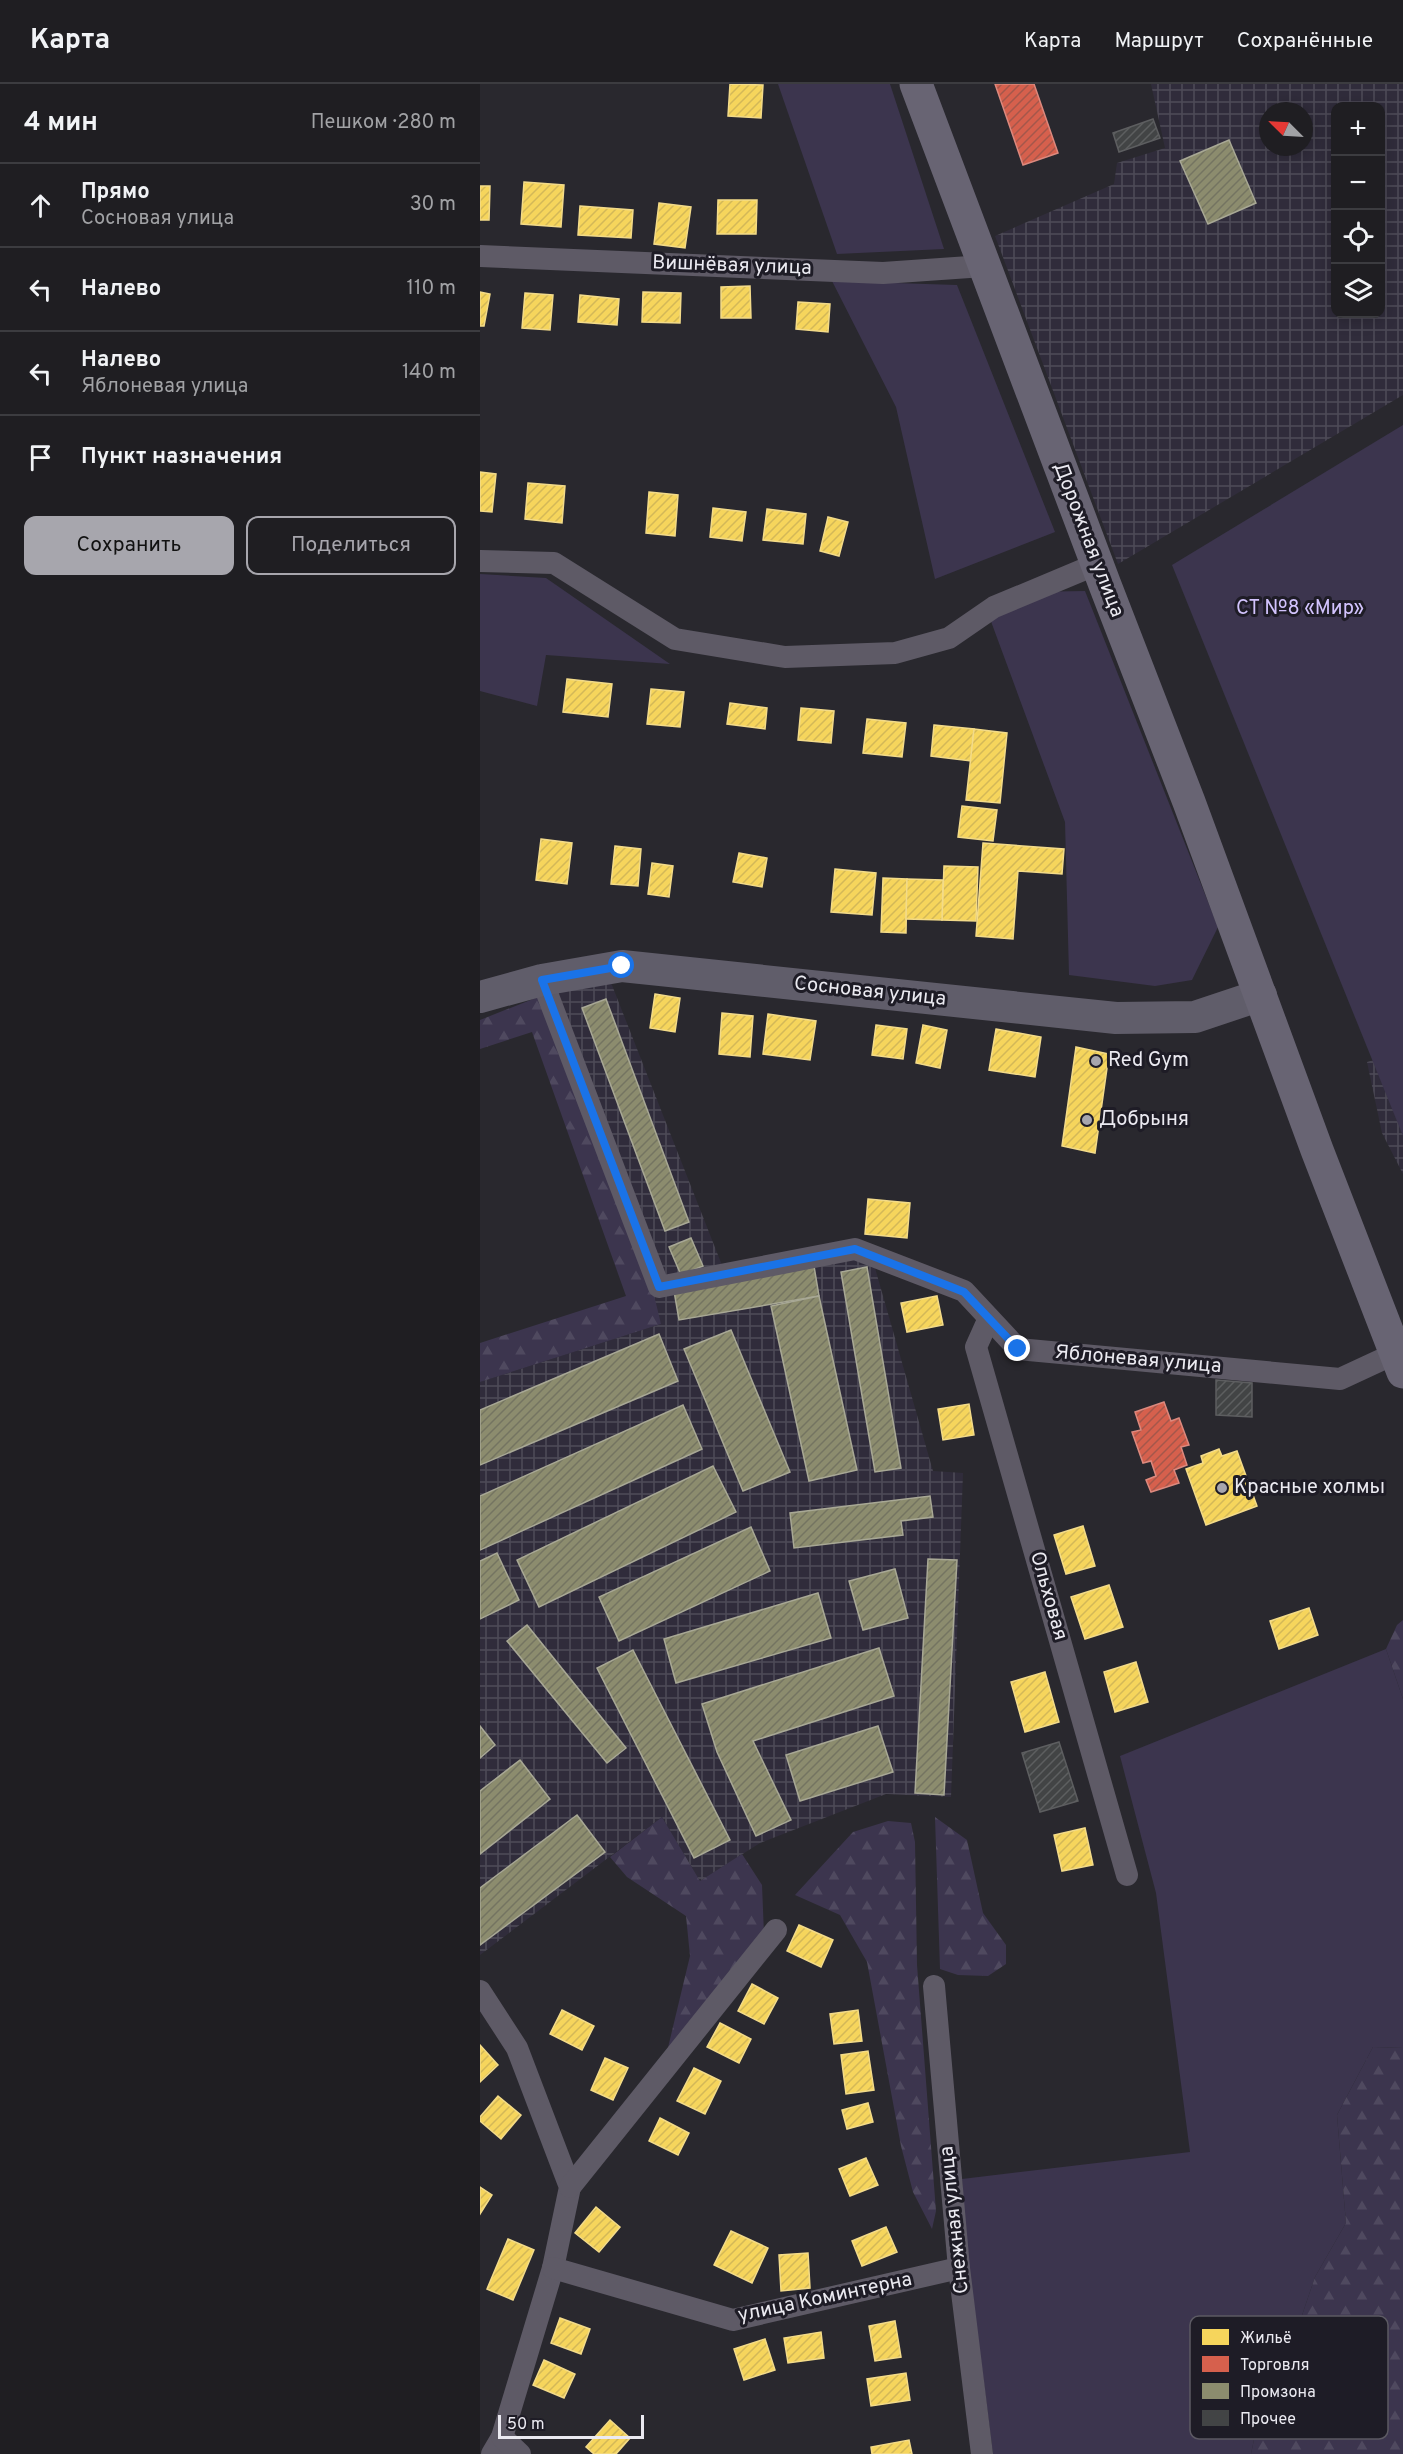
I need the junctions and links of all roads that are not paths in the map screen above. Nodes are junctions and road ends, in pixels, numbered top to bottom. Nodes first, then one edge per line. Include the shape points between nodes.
1 (916, 84) edge
2 (480, 256) edge
3 (984, 266) junction
4 (480, 561) edge
5 (1097, 564) junction
6 (542, 980) junction
7 (1261, 995) junction
8 (480, 997) edge
9 (989, 1318) junction
10 (1400, 1363) edge
11 (1127, 1875) dead end
12 (776, 1930) dead end
13 (934, 1986) dead end
14 (480, 1991) edge
15 (570, 2187) junction
16 (553, 2268) junction
17 (959, 2268) junction
18 (497, 2445) edge
19 (520, 2454) edge
20 (982, 2454) edge

1 - 3 main road, Дорожная улица
2 - 3 street, Вишнёвая улица via 883,273
3 - 5 main road, Дорожная улица
4 - 5 street via 554,563 675,639 785,657 895,653 949,638 994,607
5 - 7 main road, Дорожная улица
6 - 7 street, Сосновая улица via 622,966 1116,1018 1195,1017
6 - 8 street, Сосновая улица
6 - 9 street, Яблоневая улица via 659,1287 855,1249 964,1292
7 - 10 main road, Дорожная улица
9 - 10 street, Яблоневая улица via 1018,1349 1341,1379
9 - 11 street, Ольховая via 976,1347
12 - 15 street
13 - 17 street, Снежная улица
14 - 15 street via 517,2048
15 - 16 street
16 - 17 street, улица Коминтерна via 733,2320
16 - 18 street
17 - 20 street, Снежная улица
18 - 19 street

